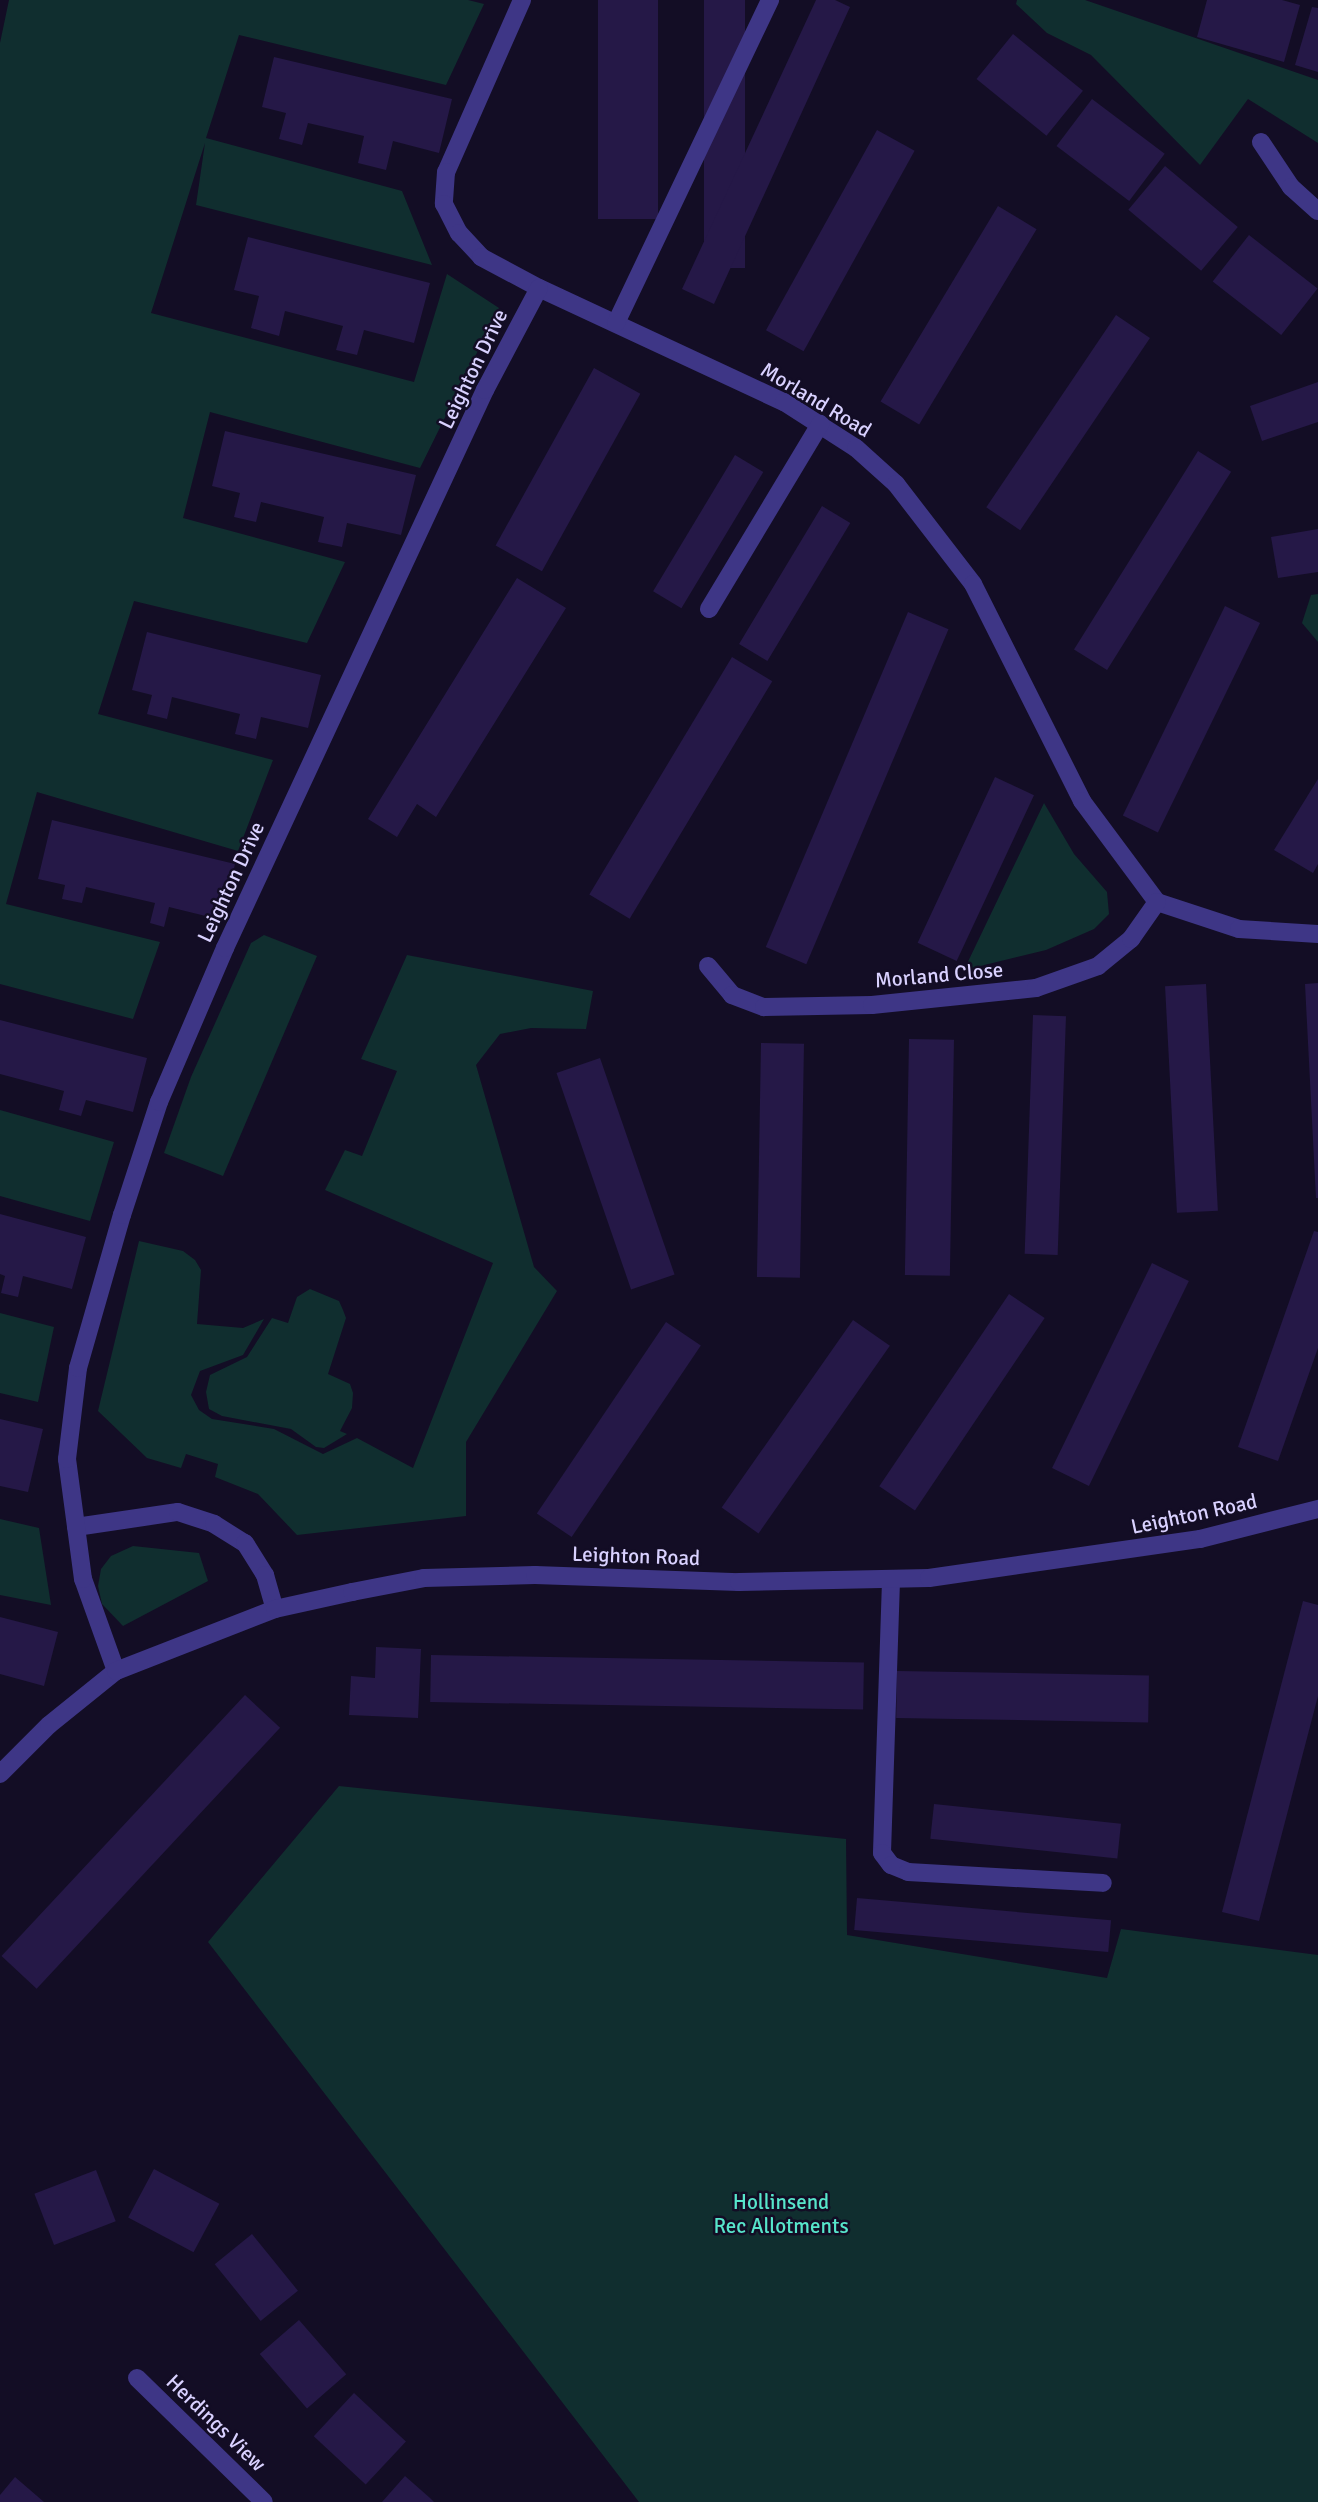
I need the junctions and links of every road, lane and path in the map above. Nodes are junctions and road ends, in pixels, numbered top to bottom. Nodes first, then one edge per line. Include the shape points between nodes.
1 (522, 0) edge
2 (771, 0) edge
3 (1261, 142) dead end
4 (1318, 211) edge
5 (539, 289) junction
6 (616, 323) junction
7 (820, 424) junction
8 (709, 610) dead end
9 (1157, 902) junction
10 (1318, 934) edge
11 (708, 966) dead end
12 (1318, 1509) edge
13 (76, 1527) junction
14 (891, 1581) junction
15 (275, 1609) junction
16 (116, 1671) junction
17 (0, 1774) edge
18 (1103, 1883) dead end
19 (137, 2378) dead end
20 (264, 2502) edge

1 - 5 street, Morland Road via 446,172 444,204 459,233 481,257
2 - 6 street
3 - 4 street via 1291,187
5 - 6 street, Morland Road
5 - 13 street, Leighton Drive via 485,390 225,948 159,1102 78,1368 68,1459
6 - 7 street, Morland Road via 784,402
7 - 8 street
7 - 9 street, Morland Road via 896,484 945,541 973,584 1082,801
9 - 10 street via 1239,929
9 - 11 street, Morland Close via 1131,939 1098,966 1036,988 872,1005 765,1007 733,995
12 - 14 street, Leighton Road via 1200,1539
13 - 15 street via 178,1512 214,1524 244,1543 265,1575
13 - 16 street, Leighton Drive via 82,1579
14 - 15 street, Leighton Road via 739,1582 536,1575 424,1578
14 - 18 street via 882,1853 891,1865 908,1871
15 - 16 street, Leighton Road
16 - 17 street, Leighton Road via 49,1725
19 - 20 street, Herdings View

